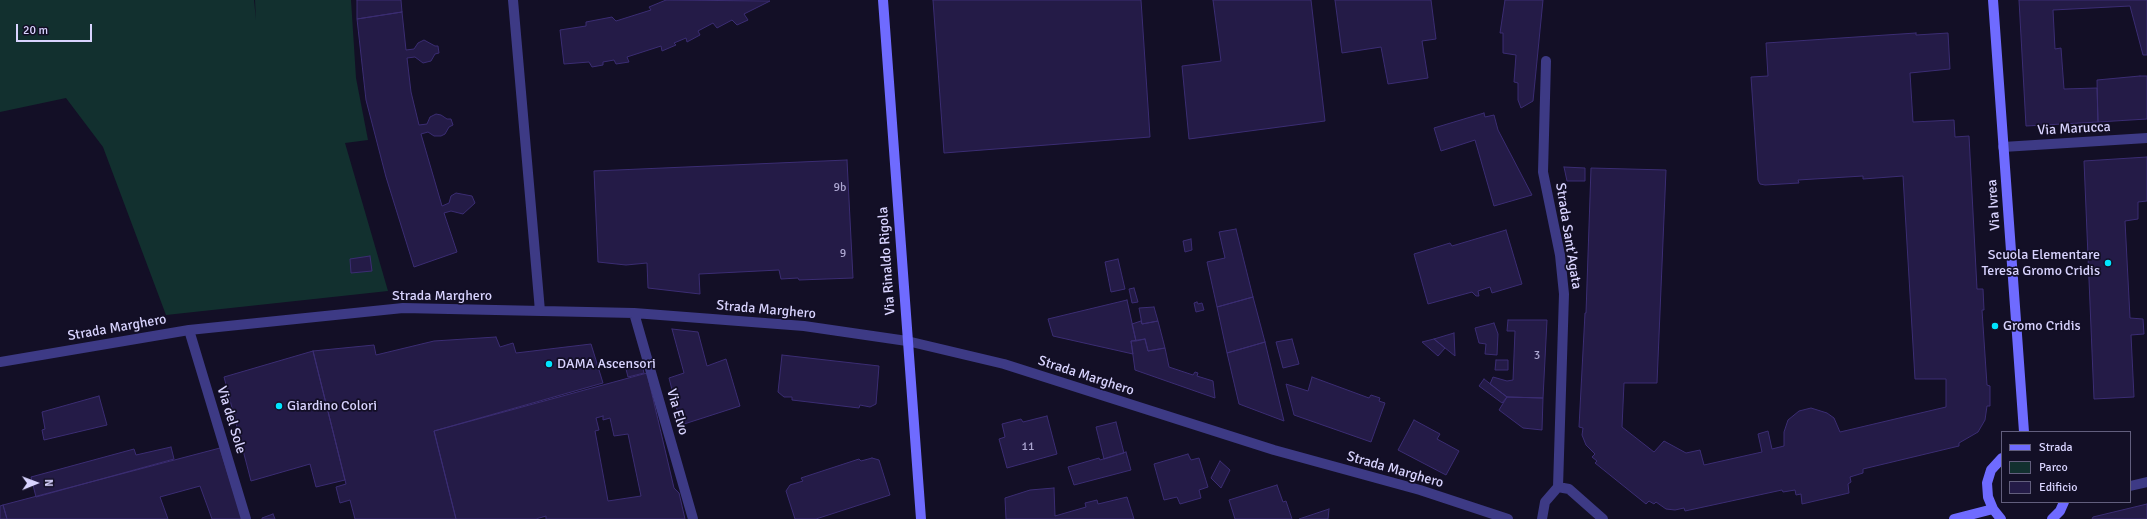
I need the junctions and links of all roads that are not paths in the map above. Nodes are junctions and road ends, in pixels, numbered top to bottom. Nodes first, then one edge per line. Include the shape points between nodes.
1 (513, 0) edge
2 (883, 0) edge
3 (1993, 0) edge
4 (1546, 61) dead end
5 (2147, 138) edge
6 (2003, 147) junction
7 (540, 311) junction
8 (634, 313) junction
9 (189, 330) junction
10 (907, 341) junction
11 (0, 362) edge
12 (2024, 431) edge
13 (2001, 459) edge
14 (2147, 482) edge
15 (2131, 486) edge
16 (1558, 487) junction
17 (2064, 503) edge
18 (1992, 509) junction
19 (246, 519) edge
20 (693, 519) edge
21 (921, 519) edge
22 (1508, 519) edge
23 (1542, 519) edge
24 (1603, 519) edge
25 (1954, 519) edge
26 (2001, 519) edge
27 (2052, 519) edge

1 - 7 street
2 - 10 street, Via Rinaldo Rigola
3 - 6 street, Via Ivrea
4 - 16 street, Strada Sant'Agata via 1543,172 1560,256 1564,294
5 - 6 street, Via Marucca
6 - 12 street, Via Ivrea
7 - 8 street, Strada Marghero
7 - 9 street, Strada Marghero via 403,308
8 - 10 street, Strada Marghero via 804,326
8 - 20 street, Via Elvo
9 - 11 street, Strada Marghero
9 - 19 street, Via del Sole
10 - 21 street, Via Rinaldo Rigola
10 - 22 street, Strada Marghero via 1004,364 1274,450 1420,490
13 - 18 street via 1991,470 1987,483
14 - 15 street
16 - 23 street via 1545,502
16 - 24 street via 1569,489
17 - 27 street
18 - 25 street
18 - 26 street

